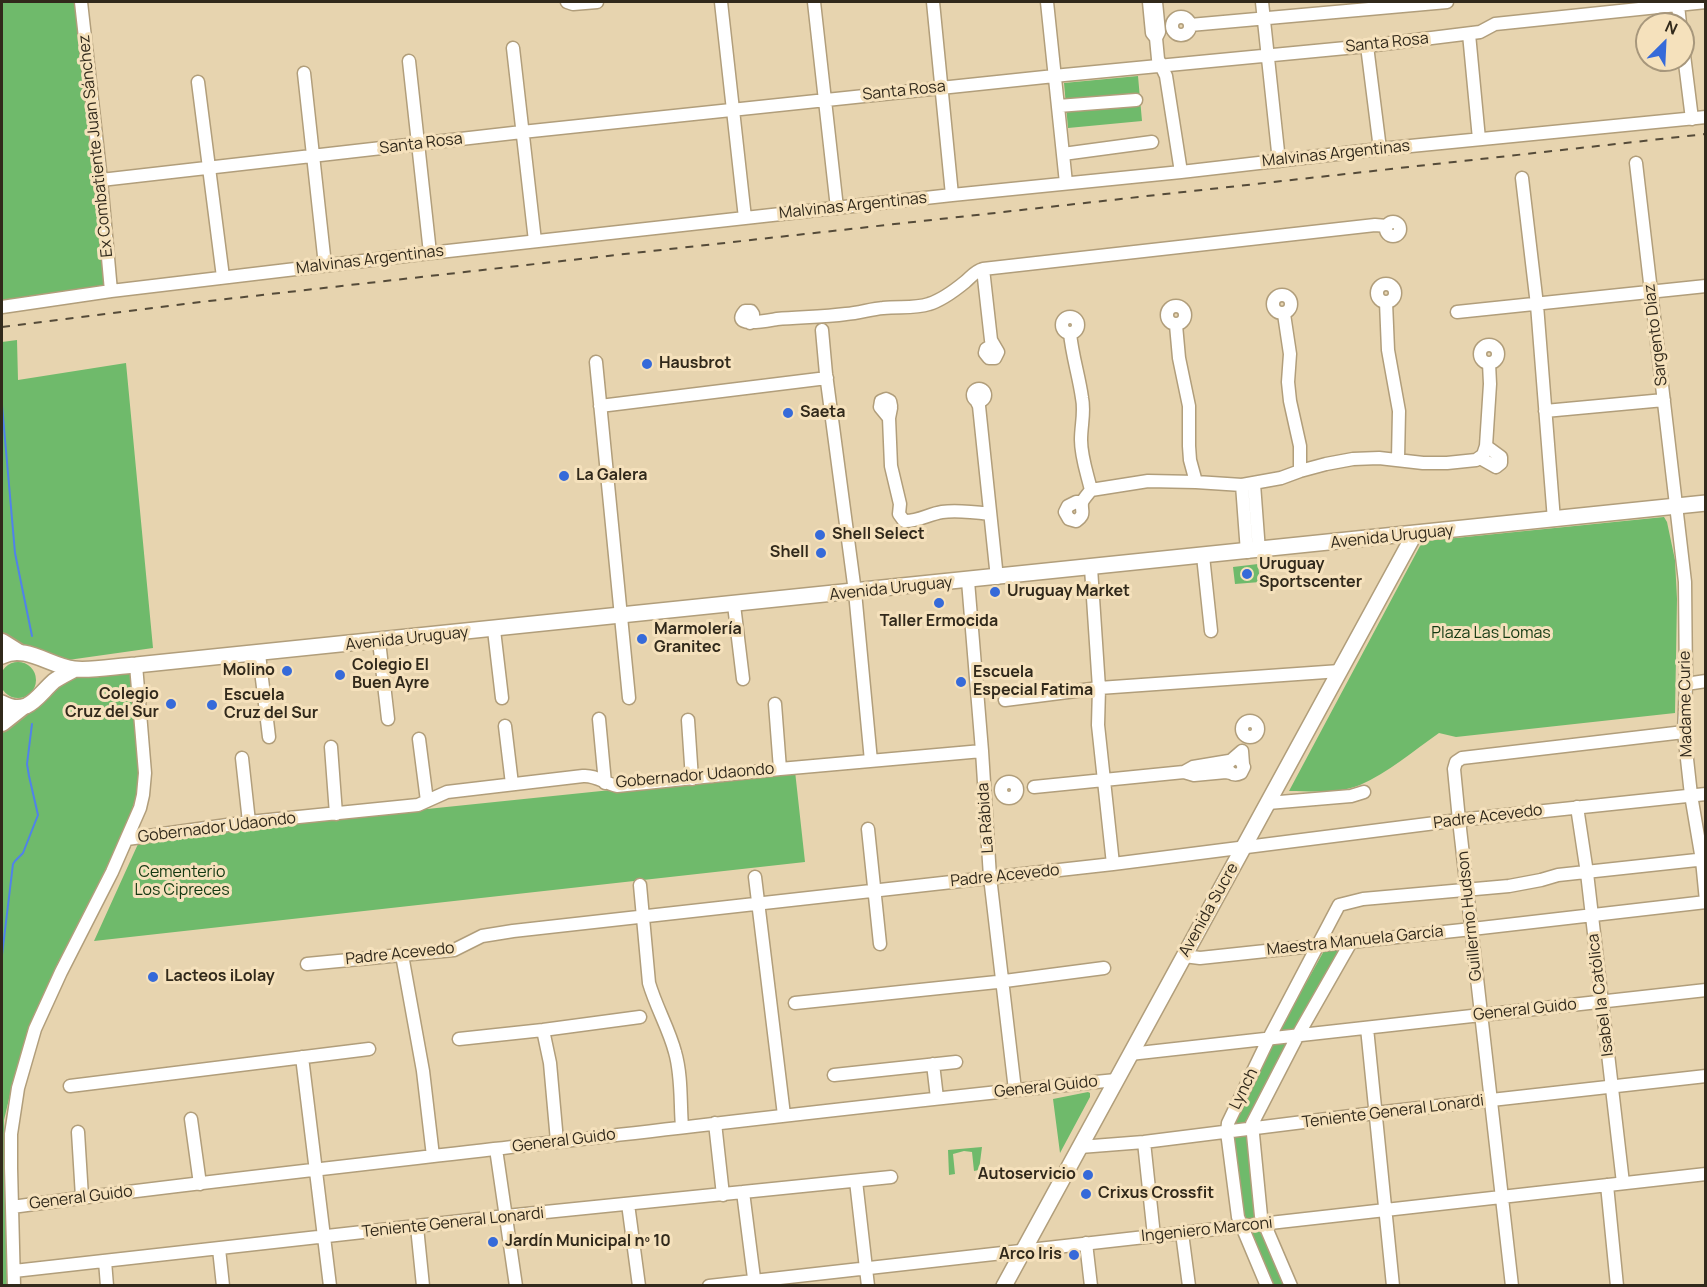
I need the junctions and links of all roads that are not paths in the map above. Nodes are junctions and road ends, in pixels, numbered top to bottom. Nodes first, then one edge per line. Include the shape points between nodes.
1 (81, 2) edge
2 (567, 2) edge
3 (597, 2) edge
4 (721, 2) edge
5 (814, 2) edge
6 (933, 2) edge
7 (1047, 2) edge
8 (1149, 2) edge
9 (1156, 2) edge
10 (1262, 2) edge
11 (1447, 2) edge
12 (1706, 2) edge
13 (1678, 5) junction
14 (1679, 12) edge
15 (1263, 18) junction
16 (1190, 25) dead end
17 (1469, 34) junction
18 (1156, 38) junction
19 (1368, 46) junction
20 (513, 48) dead end
21 (1267, 56) junction
22 (409, 61) dead end
23 (1160, 66) junction
24 (1686, 72) edge
25 (304, 73) dead end
26 (1055, 75) junction
27 (198, 82) dead end
28 (941, 88) junction
29 (825, 100) junction
30 (1136, 100) dead end
31 (1058, 106) junction
32 (733, 110) junction
33 (1706, 117) edge
34 (1692, 119) junction
35 (522, 132) junction
36 (1479, 139) junction
37 (1152, 142) dead end
38 (418, 144) junction
39 (1380, 149) junction
40 (1063, 153) junction
41 (313, 156) junction
42 (1279, 161) junction
43 (1636, 163) dead end
44 (209, 168) junction
45 (1181, 172) junction
46 (1522, 178) dead end
47 (101, 180) junction
48 (1066, 183) junction
49 (952, 195) junction
50 (837, 208) junction
51 (745, 218) junction
52 (1387, 226) dead end
53 (535, 241) junction
54 (430, 253) junction
55 (325, 265) junction
56 (983, 269) junction
57 (223, 277) junction
58 (985, 286) junction
59 (1706, 286) edge
60 (957, 288) junction
61 (111, 291) junction
62 (1650, 292) junction
63 (1386, 302) dead end
64 (1537, 305) junction
65 (2, 307) edge
66 (1457, 312) dead end
67 (1284, 314) dead end
68 (814, 315) junction
69 (830, 315) junction
70 (755, 319) dead end
71 (1176, 325) dead end
72 (822, 330) junction
73 (1070, 333) dead end
74 (991, 345) dead end
75 (596, 362) dead end
76 (1489, 363) dead end
77 (826, 378) junction
78 (1664, 400) junction
79 (978, 401) dead end
80 (600, 405) junction
81 (1545, 411) junction
82 (887, 412) dead end
83 (1486, 446) junction
84 (1480, 458) junction
85 (1398, 459) junction
86 (1300, 471) junction
87 (1196, 482) junction
88 (1248, 485) junction
89 (1092, 490) junction
90 (1082, 502) dead end
91 (1706, 504) edge
92 (1677, 507) junction
93 (990, 514) junction
94 (1554, 520) junction
95 (1414, 535) junction
96 (1253, 551) junction
97 (1203, 556) junction
98 (1091, 568) junction
99 (998, 578) junction
100 (968, 581) junction
101 (855, 592) junction
102 (734, 605) junction
103 (622, 616) junction
104 (494, 630) junction
105 (1211, 631) dead end
106 (2, 642) edge
107 (379, 642) junction
108 (24, 653) junction
109 (259, 654) junction
110 (2, 656) edge
111 (136, 665) junction
112 (75, 669) junction
113 (1341, 670) junction
114 (743, 679) dead end
115 (1706, 681) edge
116 (1686, 684) junction
117 (1099, 688) junction
118 (41, 694) junction
119 (502, 698) dead end
120 (629, 699) dead end
121 (1005, 700) dead end
122 (2, 703) edge
123 (775, 704) dead end
124 (21, 708) junction
125 (599, 718) dead end
126 (388, 719) dead end
127 (688, 720) dead end
128 (2, 723) edge
129 (505, 726) dead end
130 (1684, 732) junction
131 (269, 737) dead end
132 (419, 739) dead end
133 (331, 747) dead end
134 (982, 752) junction
135 (1240, 753) dead end
136 (242, 758) dead end
137 (871, 761) junction
138 (780, 769) junction
139 (692, 779) junction
140 (1104, 780) junction
141 (605, 783) junction
142 (512, 784) junction
143 (1015, 790) dead end
144 (1364, 792) dead end
145 (1706, 794) edge
146 (1691, 795) junction
147 (427, 801) junction
148 (1268, 803) junction
149 (1577, 807) junction
150 (336, 814) junction
151 (1459, 820) junction
152 (249, 822) junction
153 (868, 829) dead end
154 (127, 839) junction
155 (1244, 847) junction
156 (1703, 860) edge
157 (1113, 864) junction
158 (1587, 873) junction
159 (755, 877) dead end
160 (990, 877) junction
161 (640, 885) dead end
162 (874, 890) junction
163 (1467, 890) junction
164 (1706, 902) edge
165 (758, 904) junction
166 (1592, 915) junction
167 (642, 917) junction
168 (1472, 929) junction
169 (1351, 942) junction
170 (880, 944) dead end
171 (1318, 945) junction
172 (402, 955) junction
173 (1184, 956) junction
174 (308, 964) dead end
175 (1104, 968) dead end
176 (1002, 981) junction
177 (1706, 990) edge
178 (1602, 1001) junction
179 (795, 1003) dead end
180 (1482, 1015) junction
181 (640, 1017) dead end
182 (1367, 1028) junction
183 (543, 1030) junction
184 (1298, 1035) junction
185 (1269, 1038) junction
186 (459, 1039) dead end
187 (369, 1049) dead end
188 (1130, 1054) junction
189 (302, 1057) junction
190 (956, 1062) dead end
191 (933, 1064) junction
192 (834, 1075) dead end
193 (1706, 1076) edge
194 (1116, 1080) junction
195 (70, 1086) dead end
196 (1611, 1086) junction
197 (1015, 1090) junction
198 (937, 1098) junction
199 (1491, 1100) junction
200 (1375, 1113) junction
201 (784, 1115) junction
202 (191, 1119) dead end
203 (715, 1123) junction
204 (682, 1127) junction
205 (1251, 1130) junction
206 (78, 1132) dead end
207 (1227, 1132) junction
208 (557, 1141) junction
209 (1144, 1142) junction
210 (1080, 1147) junction
211 (496, 1149) junction
212 (433, 1156) junction
213 (316, 1168) junction
214 (1706, 1174) edge
215 (891, 1177) dead end
216 (856, 1180) junction
217 (200, 1184) junction
218 (1623, 1184) junction
219 (1607, 1185) junction
220 (743, 1192) junction
221 (723, 1195) junction
222 (82, 1197) junction
223 (1502, 1197) junction
224 (628, 1204) junction
225 (12, 1207) junction
226 (1385, 1211) junction
227 (506, 1216) junction
228 (1263, 1224) junction
229 (417, 1227) junction
230 (1241, 1227) junction
231 (1182, 1233) junction
232 (1154, 1236) junction
233 (324, 1238) junction
234 (1086, 1243) junction
235 (219, 1249) junction
236 (1023, 1250) junction
237 (105, 1261) junction
238 (865, 1268) junction
239 (14, 1271) junction
240 (755, 1283) edge
241 (14, 1286) edge
242 (107, 1286) edge
243 (223, 1286) edge
244 (330, 1286) edge
245 (423, 1286) edge
246 (516, 1286) edge
247 (639, 1286) edge
248 (709, 1286) edge
249 (867, 1286) edge
250 (1004, 1286) edge
251 (1091, 1286) edge
252 (1189, 1286) edge
253 (1266, 1286) edge
254 (1291, 1286) edge
255 (1393, 1286) edge
256 (1512, 1286) edge
257 (1617, 1286) edge

1 - 47 street, Ex Combatiente Juan Sánchez
2 - 3 street
4 - 32 street
5 - 29 street
6 - 28 street
7 - 26 street
8 - 18 street
9 - 18 street
10 - 15 street
11 - 15 street
12 - 13 street, Santa Rosa
13 - 14 street
13 - 17 street, Santa Rosa via 1495,24
15 - 16 street
15 - 21 street
17 - 19 street, Santa Rosa
17 - 36 street
18 - 23 street
19 - 21 street, Santa Rosa
19 - 39 street
20 - 35 street
21 - 23 street, Santa Rosa
21 - 42 street
22 - 38 street
23 - 26 street, Santa Rosa
23 - 45 street via 1166,76
24 - 34 street
25 - 41 street
26 - 28 street, Santa Rosa
26 - 31 street
27 - 44 street
28 - 29 street, Santa Rosa
28 - 49 street
29 - 32 street, Santa Rosa
29 - 50 street
30 - 31 street
31 - 40 street
32 - 35 street, Santa Rosa
32 - 51 street
33 - 34 street, Malvinas Argentinas
34 - 36 street, Malvinas Argentinas
35 - 38 street, Santa Rosa
35 - 53 street
36 - 39 street, Malvinas Argentinas
37 - 40 street
38 - 41 street, Santa Rosa
38 - 54 street
39 - 42 street, Malvinas Argentinas
40 - 48 street
41 - 44 street, Santa Rosa
41 - 55 street
42 - 45 street, Malvinas Argentinas
43 - 62 street, Sargento Díaz
44 - 47 street, Santa Rosa
44 - 57 street
45 - 48 street, Malvinas Argentinas
46 - 64 street
47 - 61 street, Ex Combatiente Juan Sánchez
48 - 49 street, Malvinas Argentinas
49 - 50 street, Malvinas Argentinas
50 - 51 street, Malvinas Argentinas
51 - 53 street, Malvinas Argentinas
52 - 56 street
53 - 54 street, Malvinas Argentinas
54 - 55 street, Malvinas Argentinas
55 - 57 street, Malvinas Argentinas
56 - 58 street
56 - 60 street
57 - 61 street, Malvinas Argentinas
58 - 60 street
58 - 74 street
59 - 62 street
60 - 69 street via 921,306
61 - 65 street, Malvinas Argentinas
62 - 64 street
62 - 78 street, Sargento Díaz
63 - 85 street via 1388,350 1399,411
64 - 66 street
64 - 81 street
67 - 86 street
68 - 69 street
68 - 70 street
68 - 72 street
69 - 72 street
71 - 87 street via 1189,406 1190,460
72 - 77 street
73 - 89 street via 1083,398 1082,453
75 - 80 street
76 - 83 street
77 - 80 street
77 - 101 street
78 - 81 street
78 - 92 street, Sargento Díaz
79 - 93 street
80 - 103 street
81 - 94 street
82 - 93 street via 891,466 899,514 904,521 947,512
83 - 84 street
83 - 84 street via 1501,457 1501,463 1496,467
84 - 85 street via 1447,463
85 - 86 street via 1353,459
86 - 88 street
87 - 88 street
87 - 89 street via 1148,481
88 - 96 street
89 - 90 street
91 - 92 main road, Avenida Uruguay
92 - 94 main road, Avenida Uruguay
92 - 116 street, Madame Curie via 1684,582
93 - 99 street
94 - 95 main road, Avenida Uruguay
95 - 96 main road, Avenida Uruguay
95 - 113 main road, Avenida Sucre
96 - 97 main road, Avenida Uruguay
97 - 98 main road, Avenida Uruguay
97 - 105 street
98 - 99 main road, Avenida Uruguay
98 - 117 street
99 - 100 main road, Avenida Uruguay
100 - 101 main road, Avenida Uruguay
100 - 134 street, La Rábida
101 - 102 main road, Avenida Uruguay
101 - 137 street
102 - 103 main road, Avenida Uruguay
102 - 114 street
103 - 104 main road, Avenida Uruguay
103 - 120 street
104 - 107 main road, Avenida Uruguay
104 - 119 street
106 - 108 highway
107 - 109 main road, Avenida Uruguay
107 - 126 street
108 - 110 main road
108 - 112 main road, Avenida Uruguay
108 - 118 main road via 36,659 43,669 45,682
109 - 111 main road, Avenida Uruguay
109 - 131 street
111 - 112 main road, Avenida Uruguay
111 - 154 street via 145,781 140,808
112 - 118 main road, Avenida Uruguay
113 - 117 street
113 - 148 main road, Avenida Sucre
115 - 116 street
116 - 130 street, Madame Curie
117 - 121 street
117 - 140 street via 1098,725
118 - 124 main road, Avenida Uruguay
122 - 124 main road
123 - 138 street
124 - 128 highway
125 - 141 street
127 - 139 street
129 - 142 street
130 - 146 street, Madame Curie
130 - 151 street, Guillermo Hudson via 1462,758 1455,769
132 - 147 street
133 - 150 street
134 - 137 street, Gobernador Udaondo
134 - 160 street, La Rábida
135 - 140 street via 1184,772
136 - 152 street
137 - 138 street, Gobernador Udaondo
138 - 139 street, Gobernador Udaondo
139 - 141 street, Gobernador Udaondo via 617,786
140 - 143 street
140 - 157 street
141 - 142 street, Gobernador Udaondo via 592,775
142 - 147 street, Gobernador Udaondo via 447,792
144 - 148 street
145 - 146 street, Padre Acevedo
146 - 149 street, Padre Acevedo
146 - 156 street, Madame Curie
147 - 150 street, Gobernador Udaondo
148 - 155 main road, Avenida Sucre
149 - 151 street, Padre Acevedo
149 - 158 street, Isabel la Católica
150 - 152 street, Gobernador Udaondo
151 - 155 street, Padre Acevedo
151 - 163 street, Guillermo Hudson
152 - 154 street, Gobernador Udaondo
153 - 162 street
154 - 225 street via 61,972 27,1053 11,1134
155 - 157 street, Padre Acevedo
155 - 173 main road, Avenida Sucre
156 - 158 street
156 - 164 street, Madame Curie
157 - 160 street, Padre Acevedo
158 - 163 street
158 - 166 street, Isabel la Católica
159 - 165 street
160 - 162 street, Padre Acevedo
160 - 176 street, La Rábida
161 - 167 street
162 - 165 street, Padre Acevedo
162 - 170 street
163 - 168 street, Guillermo Hudson
163 - 171 street, Lynch via 1363,899 1339,905
164 - 166 street, Maestra Manuela García
165 - 167 street, Padre Acevedo
165 - 201 street
166 - 168 street, Maestra Manuela García
166 - 178 street, Isabel la Católica
167 - 172 street, Padre Acevedo via 496,933 454,950
167 - 204 street via 649,982 675,1052
168 - 169 street, Maestra Manuela García
168 - 180 street, Guillermo Hudson
169 - 171 street, Maestra Manuela García
169 - 184 street, Lynch
171 - 173 street, Maestra Manuela García via 1200,958
171 - 185 street, Lynch
172 - 174 street, Padre Acevedo
172 - 212 street via 423,1071
173 - 188 main road, Avenida Sucre
175 - 176 street
176 - 179 street
176 - 197 street, La Rábida
177 - 178 street, General Guido
178 - 180 street, General Guido
178 - 196 street, Isabel la Católica
180 - 182 street, General Guido
180 - 199 street, Guillermo Hudson
181 - 183 street
182 - 184 street, General Guido
182 - 200 street
183 - 186 street
183 - 208 street
184 - 185 street, General Guido
184 - 205 street, Lynch
185 - 188 street, General Guido
185 - 207 street, Lynch via 1230,1117
187 - 189 street
188 - 194 main road, Avenida Sucre
189 - 195 street
189 - 213 street
190 - 191 street
191 - 192 street
191 - 198 street
193 - 196 street, Teniente General Lonardi
194 - 197 street, General Guido
194 - 210 main road, Avenida Sucre
196 - 199 street, Teniente General Lonardi
196 - 218 street, Isabel la Católica
197 - 198 street, General Guido
198 - 201 street, General Guido
199 - 200 street, Teniente General Lonardi
199 - 223 street, Guillermo Hudson
200 - 205 street, Teniente General Lonardi
200 - 226 street
201 - 203 street, General Guido
202 - 217 street
203 - 204 street, General Guido
203 - 221 street
204 - 208 street, General Guido
205 - 207 street, Teniente General Lonardi
205 - 228 street, Lynch
206 - 222 street
207 - 209 street, Teniente General Lonardi
207 - 230 street, Lynch
208 - 211 street, General Guido
209 - 210 street, Teniente General Lonardi
209 - 232 street
210 - 236 main road, Avenida Sucre
211 - 212 street, General Guido
211 - 227 street
212 - 213 street, General Guido
213 - 217 street, General Guido
213 - 233 street
214 - 218 street, Ingeniero Marconi
215 - 216 street, Teniente General Lonardi
216 - 220 street, Teniente General Lonardi
216 - 238 street
217 - 222 street, General Guido
218 - 219 street, Ingeniero Marconi
219 - 223 street, Ingeniero Marconi
219 - 257 street
220 - 221 street, Teniente General Lonardi
220 - 240 street
221 - 224 street, Teniente General Lonardi
222 - 225 street, General Guido
223 - 226 street, Ingeniero Marconi
223 - 256 street, Guillermo Hudson
224 - 227 street, Teniente General Lonardi
224 - 247 street
225 - 239 street
226 - 228 street, Ingeniero Marconi
226 - 255 street
227 - 229 street, Teniente General Lonardi
227 - 246 street
228 - 230 street, Ingeniero Marconi
228 - 254 street, Lynch
229 - 233 street, Teniente General Lonardi
229 - 245 street
230 - 231 street, Ingeniero Marconi
230 - 253 street, Lynch
231 - 232 street, Ingeniero Marconi
231 - 252 street
232 - 234 street, Ingeniero Marconi
233 - 235 street, Teniente General Lonardi
233 - 244 street
234 - 236 street, Ingeniero Marconi
234 - 251 street
235 - 237 street, Teniente General Lonardi
235 - 243 street
236 - 238 street, Ingeniero Marconi
236 - 250 main road, Avenida Sucre
237 - 239 street, Teniente General Lonardi
237 - 242 street
238 - 240 street, Ingeniero Marconi
238 - 249 street
239 - 241 street
240 - 248 street, Ingeniero Marconi

